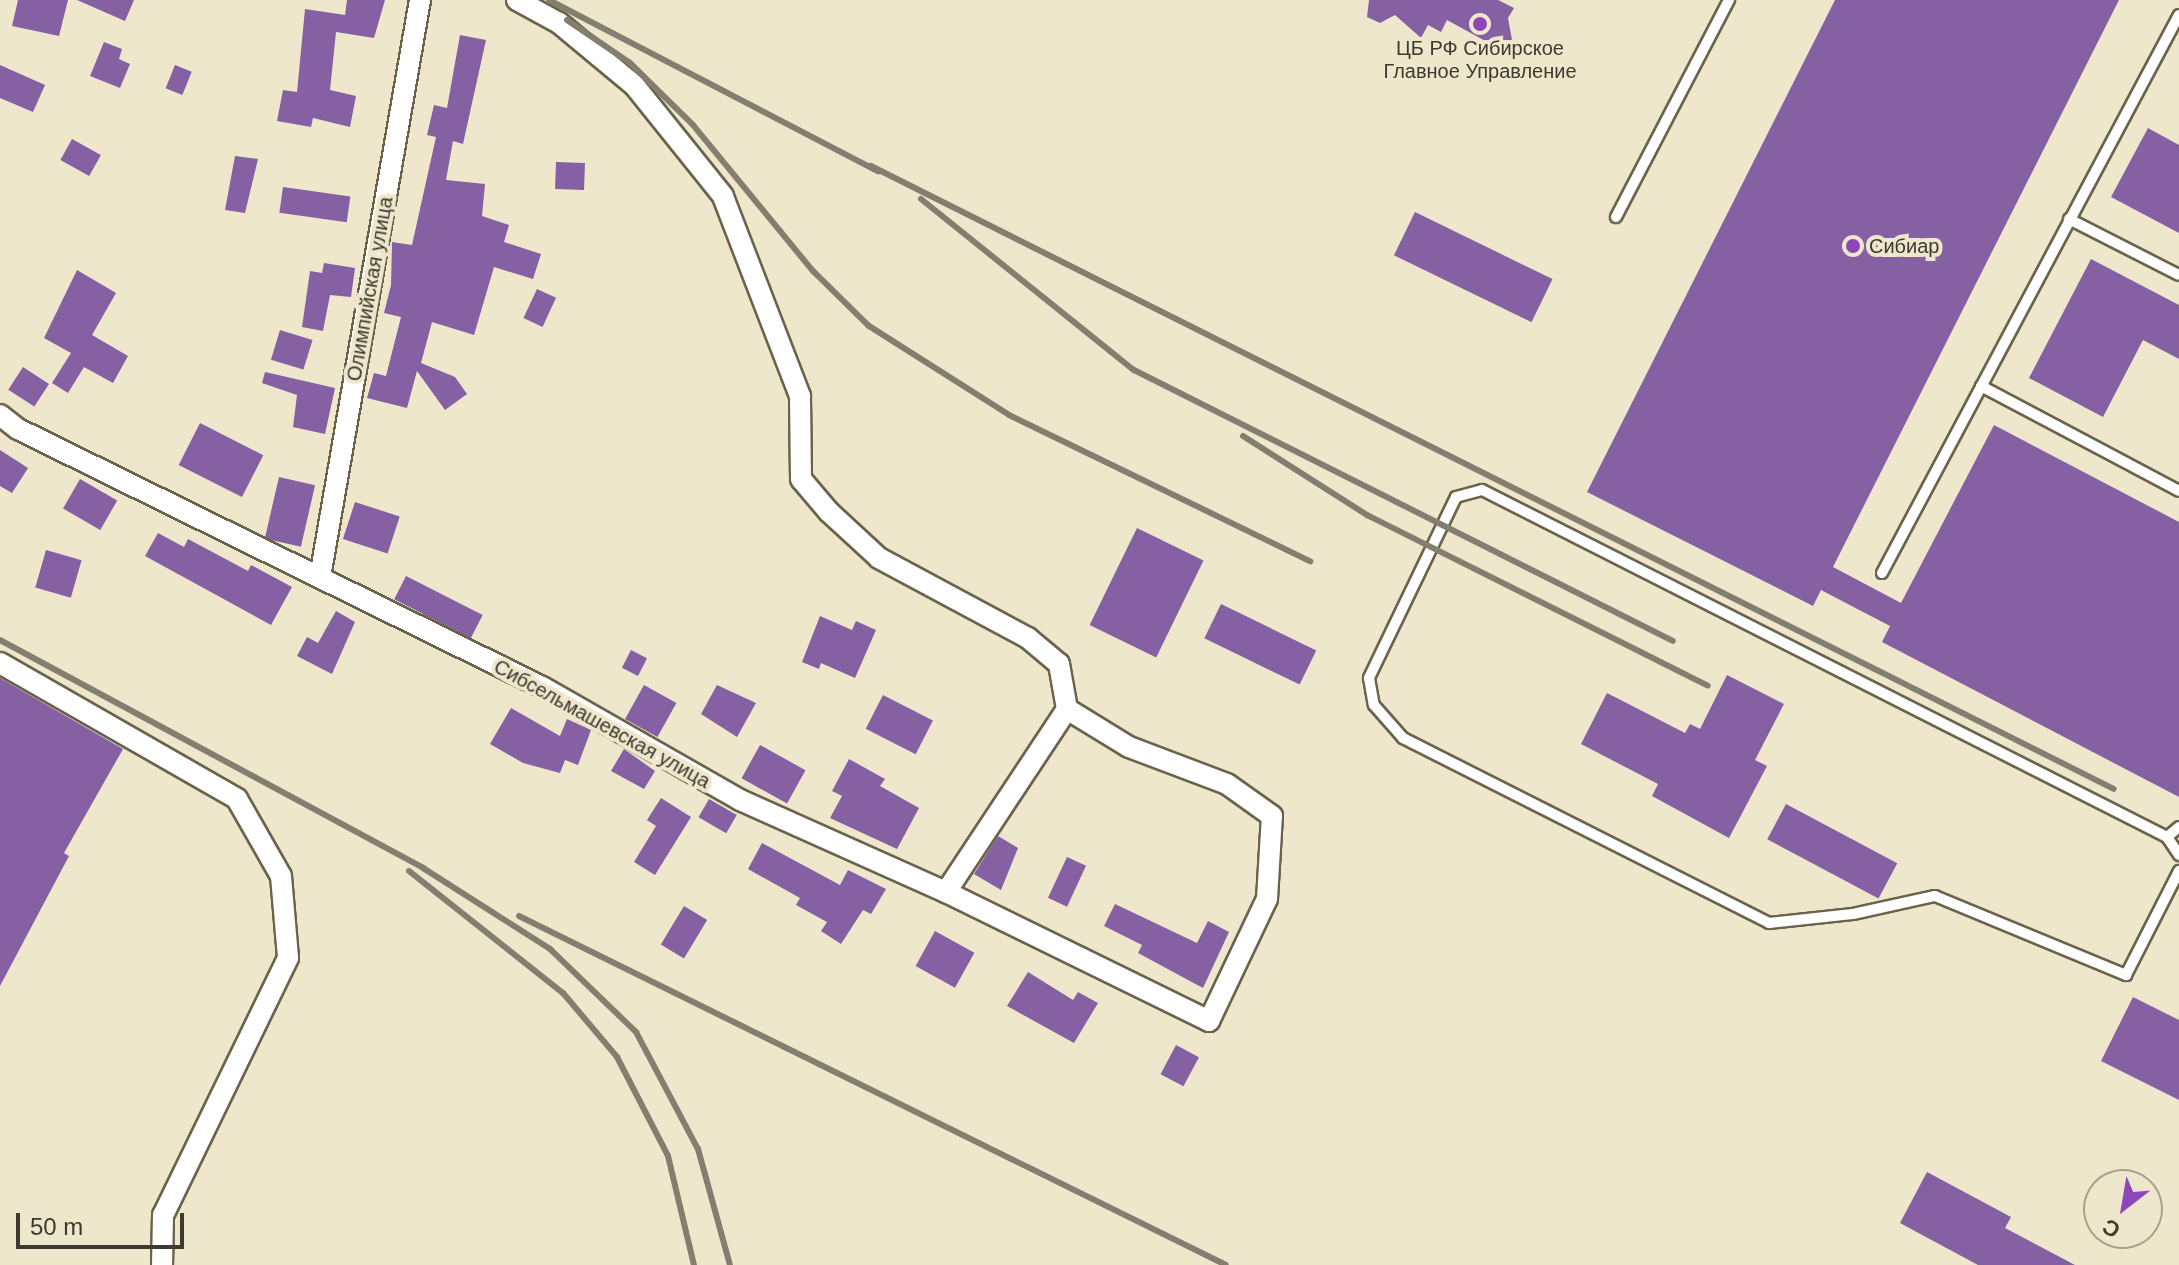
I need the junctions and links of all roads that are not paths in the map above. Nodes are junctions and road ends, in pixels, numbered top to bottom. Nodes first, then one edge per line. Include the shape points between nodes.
1 (420, 0) edge
2 (517, 0) edge
3 (1729, 0) edge
4 (2179, 15) edge
5 (1616, 217) dead end
6 (2069, 219) junction
7 (2179, 275) edge
8 (1981, 386) junction
9 (0, 415) edge
10 (2179, 491) edge
11 (1882, 573) dead end
12 (320, 577) junction
13 (0, 663) edge
14 (1067, 709) junction
15 (2179, 827) edge
16 (2167, 837) junction
17 (2179, 855) edge
18 (2179, 871) edge
19 (946, 892) junction
20 (162, 1265) edge

1 - 12 street, Олимпийская улица
2 - 14 street via 559,23 635,86 723,196 800,396 801,479 879,558 1028,638 1059,664
3 - 5 lane
4 - 6 lane
6 - 7 lane
6 - 8 lane
8 - 10 lane
8 - 11 lane
9 - 12 street, Сибсельмашевская улица via 18,429
12 - 19 street, Сибсельмашевская улица via 542,687 740,800
13 - 20 street via 237,799 281,876 288,958 163,1215
14 - 19 street
14 - 19 street, Сибсельмашевская улица via 1129,747 1227,784 1272,816 1267,899 1209,1021
15 - 16 lane
16 - 17 lane
16 - 18 lane via 1482,490 1456,497 1369,678 1374,705 1403,738 1769,923 1853,914 1935,896 2126,975

